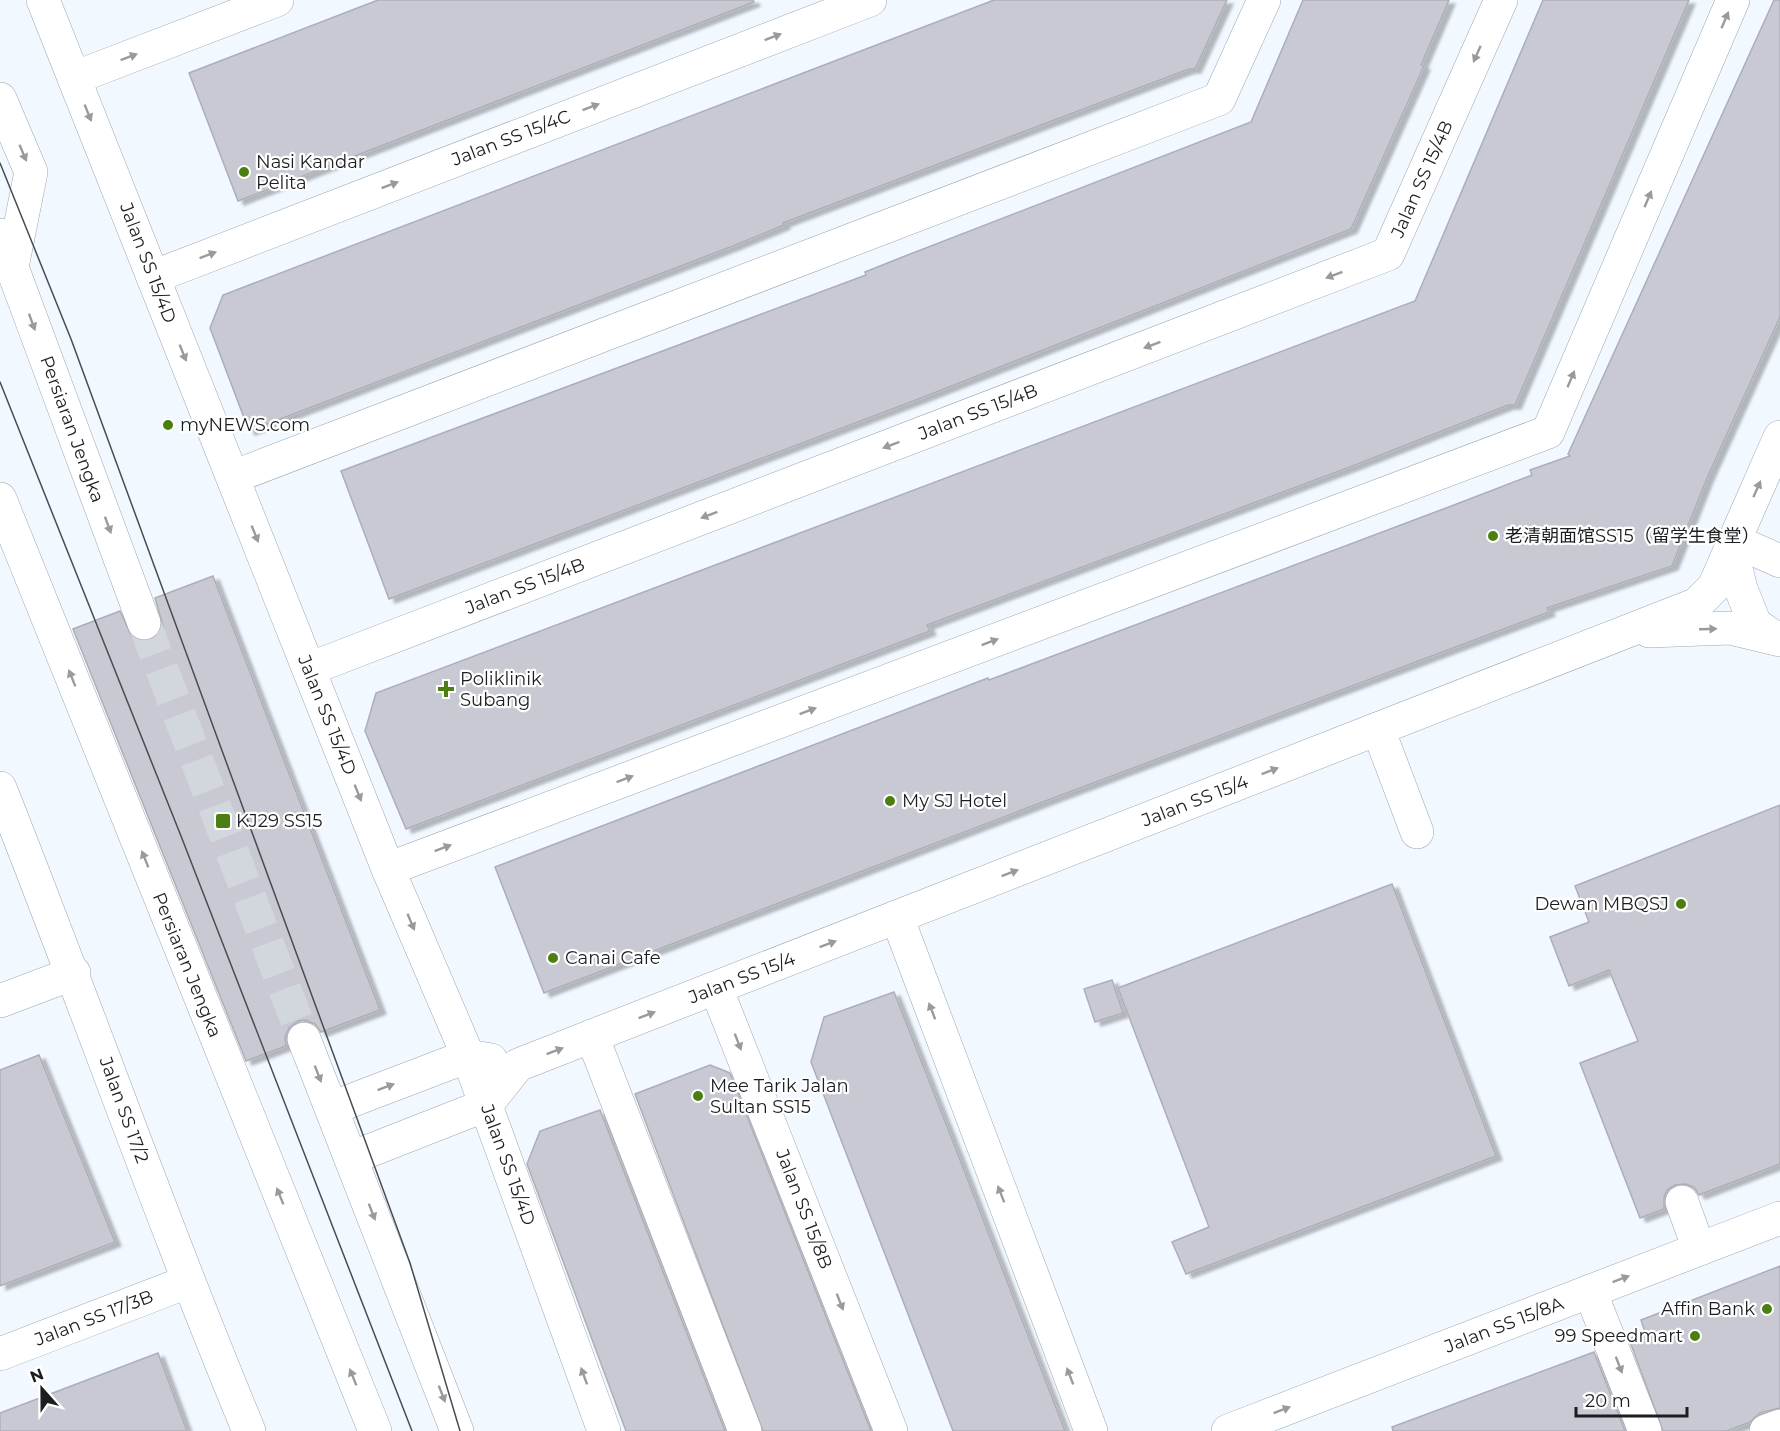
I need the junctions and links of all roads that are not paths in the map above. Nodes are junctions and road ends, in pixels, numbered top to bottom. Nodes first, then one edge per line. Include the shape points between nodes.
1 (44, 0) edge
2 (277, 0) edge
3 (870, 0) edge
4 (1264, 0) edge
5 (1500, 0) edge
6 (1733, 0) edge
7 (74, 78) junction
8 (0, 99) edge
9 (0, 235) edge
10 (12, 267) junction
11 (153, 277) junction
12 (1780, 437) edge
13 (233, 477) junction
14 (0, 499) edge
15 (1733, 544) junction
16 (1780, 561) edge
17 (144, 622) tunnel mouth
18 (1629, 632) junction
19 (1778, 639) edge
20 (309, 669) junction
21 (1378, 729) junction
22 (0, 788) edge
23 (1417, 832) dead end
24 (388, 869) junction
25 (897, 917) junction
26 (74, 973) junction
27 (717, 988) junction
28 (0, 1001) edge
29 (592, 1036) junction
30 (304, 1039) tunnel mouth
31 (468, 1056) junction
32 (518, 1065) junction
33 (486, 1105) junction
34 (332, 1108) junction
35 (351, 1158) junction
36 (1682, 1202) dead end
37 (1780, 1218) edge
38 (1699, 1249) junction
39 (187, 1282) junction
40 (1590, 1291) junction
41 (0, 1354) edge
42 (1780, 1426) edge
43 (249, 1431) edge
44 (375, 1431) edge
45 (457, 1431) edge
46 (604, 1431) edge
47 (745, 1431) edge
48 (891, 1431) edge
49 (1091, 1431) edge
50 (1228, 1431) edge
51 (1645, 1431) edge
52 (1766, 1431) edge

1 - 7 street, Jalan SS 15/4D
7 -> 2 street
11 -> 3 street, Jalan SS 15/4C
4 - 13 street via 1219,99
5 -> 20 street, Jalan SS 15/4B via 1389,254
24 -> 6 street via 1548,432
7 -> 11 street, Jalan SS 15/4D
8 -> 10 street via 31,172
9 - 10 street, Persiaran Jengka
10 -> 17 street, Persiaran Jengka
11 -> 13 street, Jalan SS 15/4D
15 -> 12 street, Jalan SS 15/4
13 -> 20 street, Jalan SS 15/4D
44 -> 14 street, Persiaran Jengka
15 - 16 street
15 - 18 street, Jalan SS 15/4 via 1714,587 1697,604
15 - 19 street via 1741,589 1755,624
18 -> 19 street via 1730,628
18 - 21 street, Jalan SS 15/4
20 -> 24 street, Jalan SS 15/4D
21 - 23 street
25 -> 21 street, Jalan SS 15/4
22 - 26 street, Jalan SS 17/2
24 -> 31 street, Jalan SS 15/4D
27 -> 25 street, Jalan SS 15/4
49 -> 25 street
26 - 28 street
26 - 39 street, Jalan SS 17/2
29 -> 27 street, Jalan SS 15/4
27 -> 48 street, Jalan SS 15/8B
32 -> 29 street, Jalan SS 15/4
29 - 47 street
30 -> 34 street
31 - 32 street
31 - 33 street, Jalan SS 15/4D
34 -> 31 street
32 - 33 street, Jalan SS 15/4
33 - 35 street, Jalan SS 15/4
46 -> 33 street, Jalan SS 15/4D
34 - 35 street
35 -> 45 street
36 - 38 street
37 - 38 street, Jalan SS 15/8A
40 -> 38 street, Jalan SS 15/8A
39 - 41 street, Jalan SS 17/3B
39 - 43 street, Jalan SS 17/2
50 -> 40 street, Jalan SS 15/8A
40 -> 51 street
42 - 52 street

